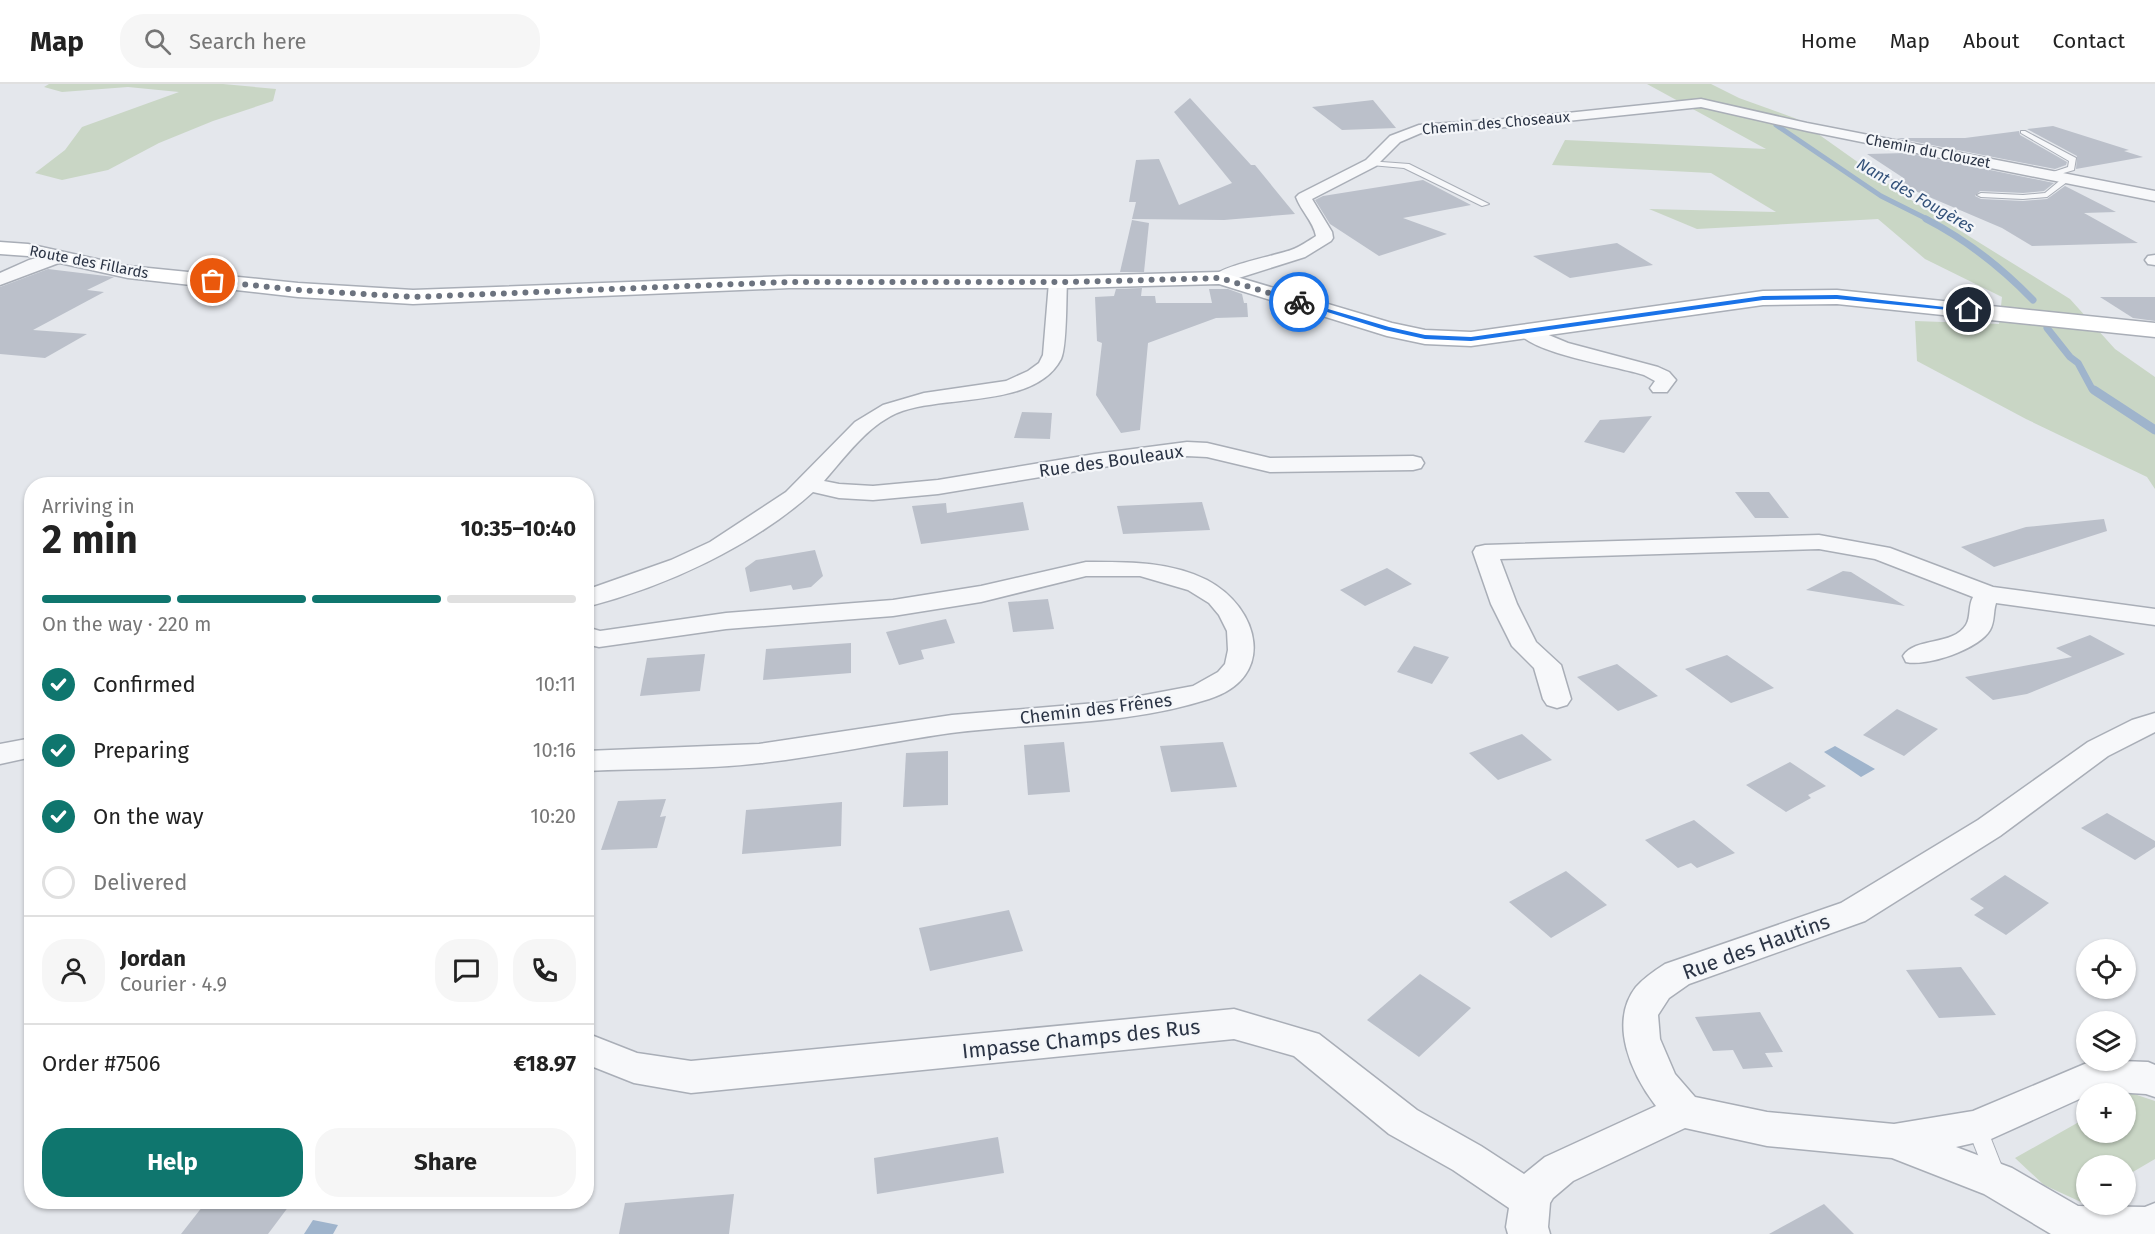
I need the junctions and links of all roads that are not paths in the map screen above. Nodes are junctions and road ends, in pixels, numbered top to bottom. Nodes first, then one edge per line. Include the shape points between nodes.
1 (1701, 103) joint
2 (2023, 132) dead end
3 (1371, 163) junction
4 (2051, 176) junction
5 (2067, 179) junction
6 (1981, 195) dead end
7 (2155, 196) edge
8 (1485, 204) dead end
9 (0, 248) edge
10 (58, 257) junction
11 (1220, 278) junction
12 (0, 280) edge
13 (1058, 282) junction
14 (2155, 330) edge
15 (1527, 332) junction
16 (1660, 388) dead end
17 (1413, 464) dead end
18 (810, 484) junction
19 (1988, 594) junction
20 (594, 596) edge
21 (2155, 617) edge
22 (594, 637) edge
23 (1916, 656) dead end
24 (1557, 699) dead end
25 (2155, 722) edge
26 (24, 749) edge
27 (0, 754) edge
28 (594, 761) edge
29 (594, 1051) edge
30 (2155, 1081) edge
31 (1683, 1111) junction
32 (1977, 1127) junction
33 (1893, 1142) junction
34 (1998, 1181) junction
35 (1529, 1217) edge
36 (2155, 1222) edge

1 - 3 street, Chemin des Choseaux via 1419,129 1395,139
1 - 4 street, Chemin du Clouzet
2 - 4 lane via 2073,160 2071,168
3 - 8 lane via 1406,166
3 - 11 street, Chemin des Choseaux via 1304,197 1306,207 1324,228 1325,238 1299,253
4 - 5 street, Chemin du Clouzet
5 - 6 lane via 2047,195
5 - 7 street, Chemin du Clouzet
9 - 10 street, Route des Fillards
10 - 12 street
10 - 13 street, Route des Fillards via 128,272 298,290 413,297 789,282
11 - 13 street, Route des Fillards
11 - 15 street via 1425,337 1471,339
13 - 18 street via 1053,356 1048,365 1027,380 905,402 886,410 855,431
14 - 15 street via 1837,297 1763,298
15 - 16 street via 1544,342 1663,377 1666,380
17 - 18 street, Rue des Bouleaux via 1270,465 1187,449 873,493
18 - 20 street via 711,552
19 - 21 street
19 - 23 street via 1980,607 1981,622 1972,637
19 - 24 street via 1881,554 1818,542 1485,552 1525,646 1547,665
22 - 28 street, Chemin des Frênes via 726,621 893,608 981,594 1086,569 1140,569 1197,585 1218,598 1240,631 1241,650 1238,665 1228,678 1203,692 1179,699 1108,711 952,724 759,754
25 - 31 street, Rue des Hautins via 2098,749 1989,828 1853,912 1677,974 1657,988 1640,1015 1642,1039 1662,1085
26 - 27 street
29 - 35 street, Impasse Champs des Rus via 634,1068 691,1077 1234,1024 1306,1045 1403,1122 1467,1158
30 - 32 street via 2097,1075
31 - 33 street via 1767,1129
31 - 35 street via 1559,1169 1539,1185
32 - 33 street
32 - 34 lane
33 - 34 street
34 - 36 street via 2073,1225 2147,1226

